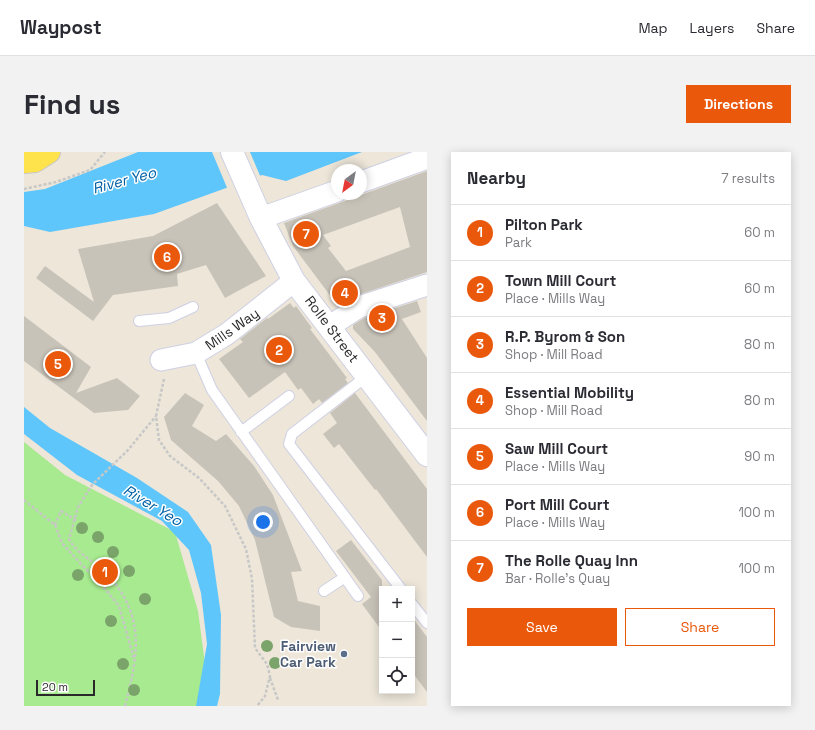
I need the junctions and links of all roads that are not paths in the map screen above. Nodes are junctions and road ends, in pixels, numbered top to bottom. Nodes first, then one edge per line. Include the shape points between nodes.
1 (49, 152) edge
2 (232, 152) edge
3 (427, 158) edge
4 (24, 162) edge
5 (367, 180) edge
6 (331, 193) edge
7 (261, 218) junction
8 (294, 281) junction
9 (427, 285) edge
10 (193, 307) dead end
11 (139, 321) dead end
12 (330, 326) junction
13 (196, 353) junction
14 (161, 360) road end
15 (367, 376) junction
16 (289, 396) dead end
17 (242, 432) junction
18 (427, 455) edge
19 (345, 577) junction
20 (399, 586) edge
21 (324, 591) dead end
22 (358, 596) dead end
23 (415, 608) edge
24 (427, 623) edge

1 - 4 main road via 35,161
2 - 7 main road, Rolle Street
3 - 5 street
6 - 7 street
7 - 8 main road, Rolle Street
8 - 12 main road, Rolle Street
8 - 13 street, Mills Way via 227,334
9 - 12 street via 359,307
10 - 11 lane via 169,318
12 - 15 main road, Rolle Street
13 - 14 street, Mills Way
13 - 17 lane via 212,390
15 - 18 main road, Rolle Street
15 - 20 lane via 292,434 289,444
16 - 17 lane
17 - 19 lane
19 - 21 lane
19 - 22 lane
23 - 24 lane

